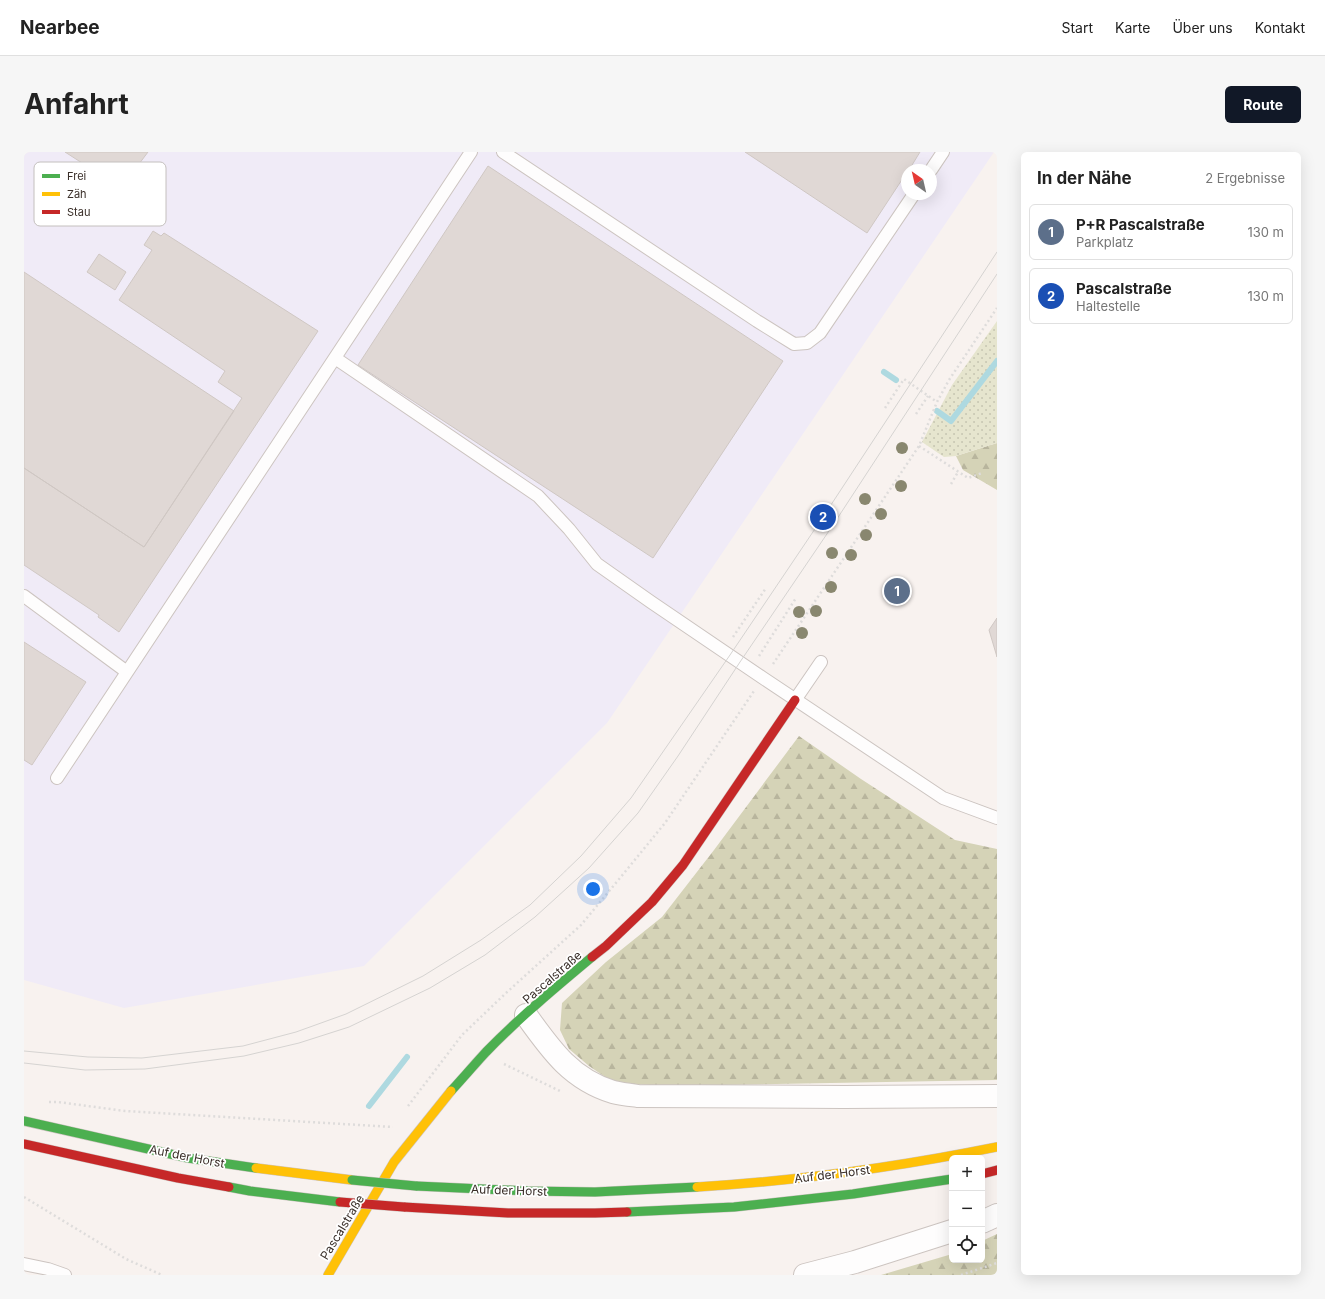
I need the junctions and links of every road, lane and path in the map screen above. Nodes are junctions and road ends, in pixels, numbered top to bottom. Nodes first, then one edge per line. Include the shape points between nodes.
1 (471, 152) edge
2 (503, 152) edge
3 (943, 152) edge
4 (935, 164) edge
5 (910, 200) edge
6 (997, 308) edge
7 (335, 358) junction
8 (928, 396) junction
9 (938, 402) junction
10 (886, 408) dead end
11 (916, 414) dead end
12 (919, 446) junction
13 (958, 472) junction
14 (982, 473) dead end
15 (951, 484) dead end
16 (766, 588) dead end
17 (24, 596) edge
18 (796, 598) dead end
19 (737, 631) dead end
20 (771, 639) dead end
21 (822, 662) dead end
22 (127, 672) junction
23 (763, 678) junction
24 (796, 700) junction
25 (57, 778) dead end
26 (997, 818) edge
27 (526, 1015) junction
28 (997, 1096) edge
29 (44, 1103) dead end
30 (406, 1109) dead end
31 (24, 1121) edge
32 (397, 1121) dead end
33 (393, 1127) junction
34 (388, 1133) dead end
35 (24, 1144) edge
36 (997, 1147) edge
37 (997, 1170) edge
38 (985, 1173) edge
39 (949, 1179) edge
40 (24, 1197) edge
41 (997, 1215) edge
42 (985, 1221) edge
43 (948, 1231) edge
44 (997, 1263) edge
45 (24, 1264) edge
46 (65, 1275) edge
47 (162, 1275) edge
48 (328, 1275) edge
49 (805, 1275) edge
50 (961, 1275) edge

1 - 7 lane
2 - 5 lane via 794,344 807,343 820,333
3 - 4 lane
6 - 9 path via 949,380
7 - 22 lane
7 - 23 lane via 538,496 597,564
8 - 9 path
8 - 10 path via 904,379
8 - 11 path
9 - 12 path
12 - 13 path
12 - 23 path
13 - 14 path via 968,478
13 - 15 path
16 - 19 path
17 - 22 lane
18 - 20 path
21 - 24 lane
22 - 25 lane
23 - 24 lane
23 - 30 path via 666,824 582,925 462,1035
24 - 26 lane via 943,798
24 - 27 street, Pascalstraße via 683,865 652,902 606,946
27 - 28 street via 570,1069 595,1085 615,1093 646,1096
27 - 48 street, Pascalstraße via 484,1054 394,1162
29 - 33 path via 58,1102 125,1111
31 - 36 street, Auf der Horst, bridge via 188,1158 260,1169 416,1186 515,1191 597,1192 728,1185 889,1167
32 - 33 path
33 - 34 path
35 - 39 street, Auf der Horst, bridge via 250,1191 340,1202 508,1213 596,1213 726,1208 853,1194
37 - 38 street
40 - 47 path via 126,1260
41 - 42 street
43 - 49 street via 855,1262
44 - 50 path
45 - 46 lane

